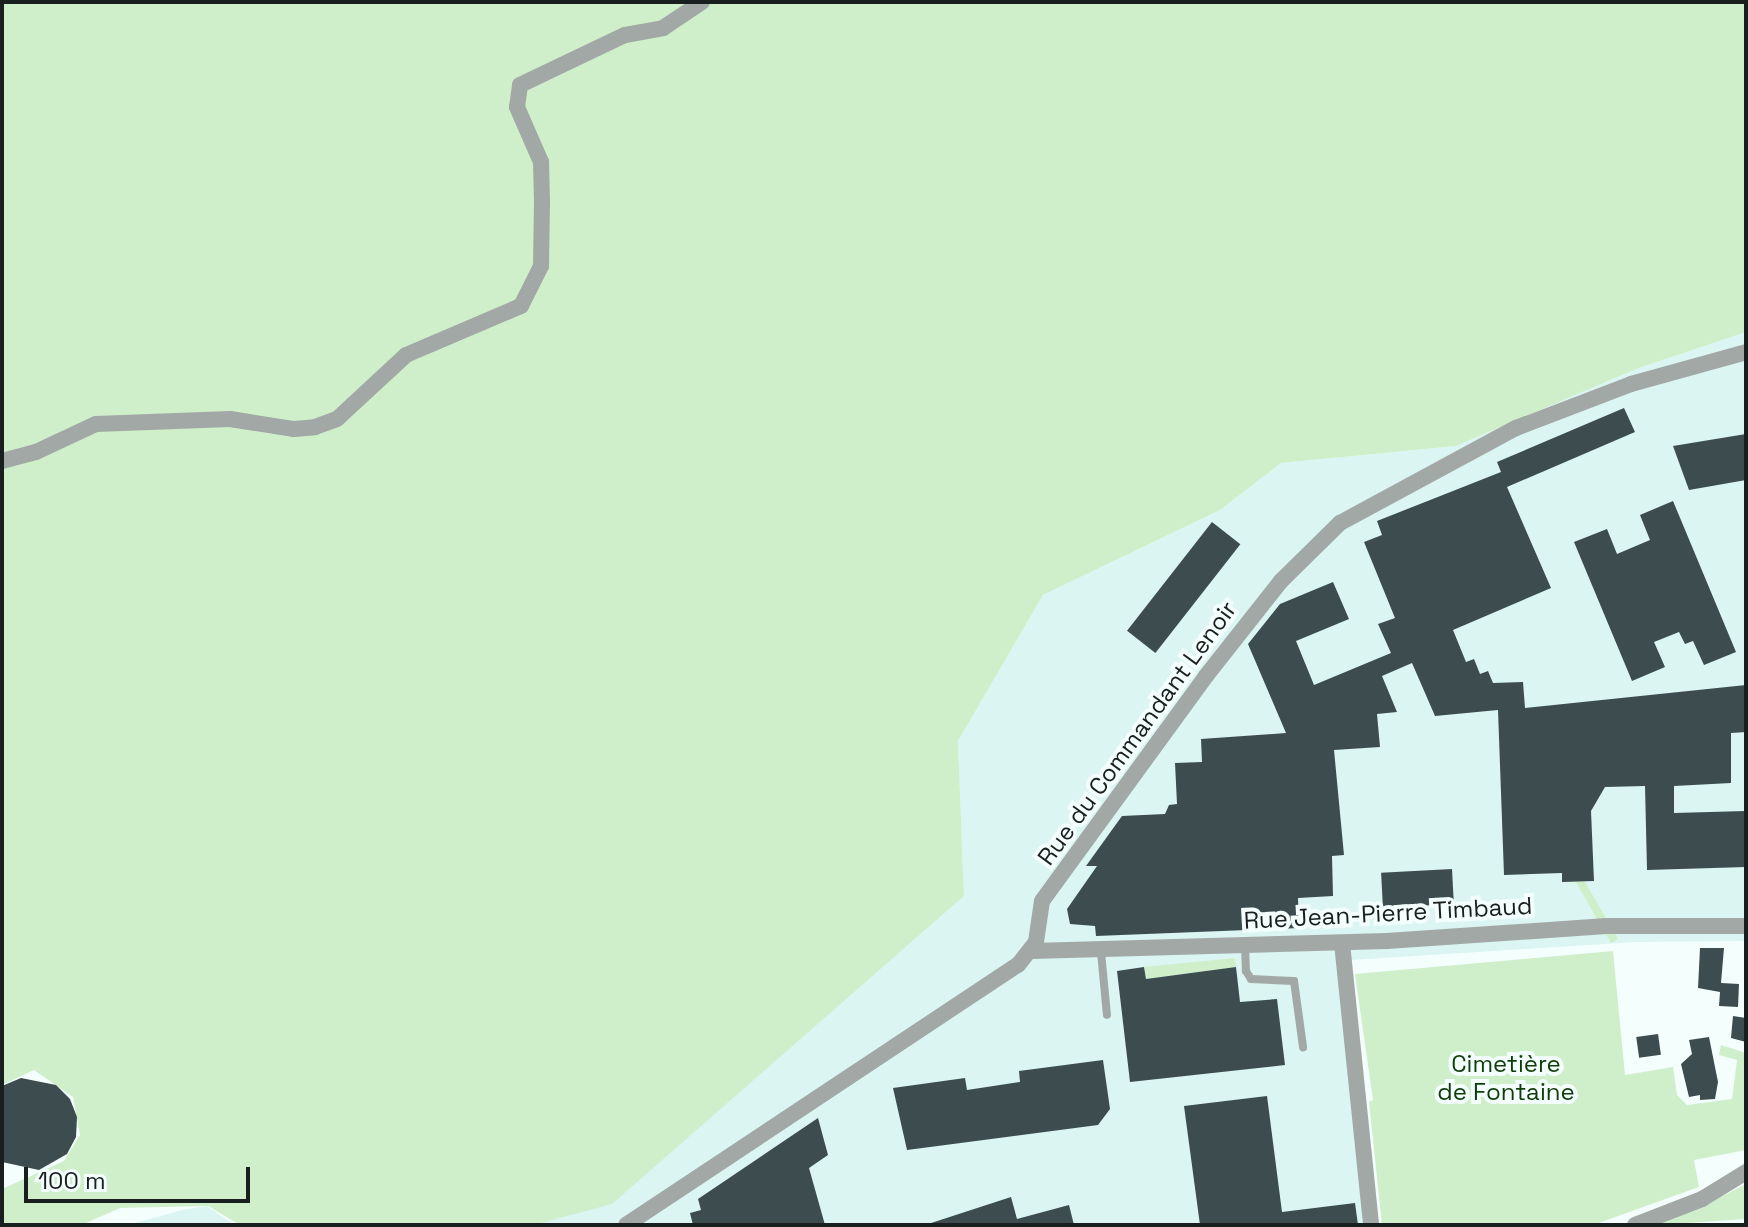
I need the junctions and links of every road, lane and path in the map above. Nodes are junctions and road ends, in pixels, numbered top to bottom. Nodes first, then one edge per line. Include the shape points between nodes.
1 (702, 2) edge
2 (1746, 352) edge
3 (2, 461) edge
4 (1746, 926) edge
5 (1342, 943) junction
6 (1245, 945) junction
7 (1032, 951) junction
8 (1101, 952) junction
9 (1107, 1015) dead end
10 (1303, 1047) dead end
11 (1746, 1172) edge
12 (626, 1225) edge
13 (1371, 1225) edge
14 (1635, 1225) edge

1 - 3 street via 663,28 625,35 520,85 517,107 541,162 541,266 531,296 509,313 406,355 337,419 315,427 230,419 96,424 36,452
2 - 7 street, Rue du Commandant Lenoir via 1631,384 1516,428 1340,523 1261,604 1042,901
4 - 5 street, Rue Jean-Pierre Timbaud via 1513,930
5 - 6 street, Rue Jean-Pierre Timbaud
5 - 13 street
6 - 8 street, Rue Jean-Pierre Timbaud
6 - 10 lane via 1251,979 1294,981
7 - 8 street, Rue Jean-Pierre Timbaud
7 - 12 street
8 - 9 lane
11 - 14 street via 1702,1199

